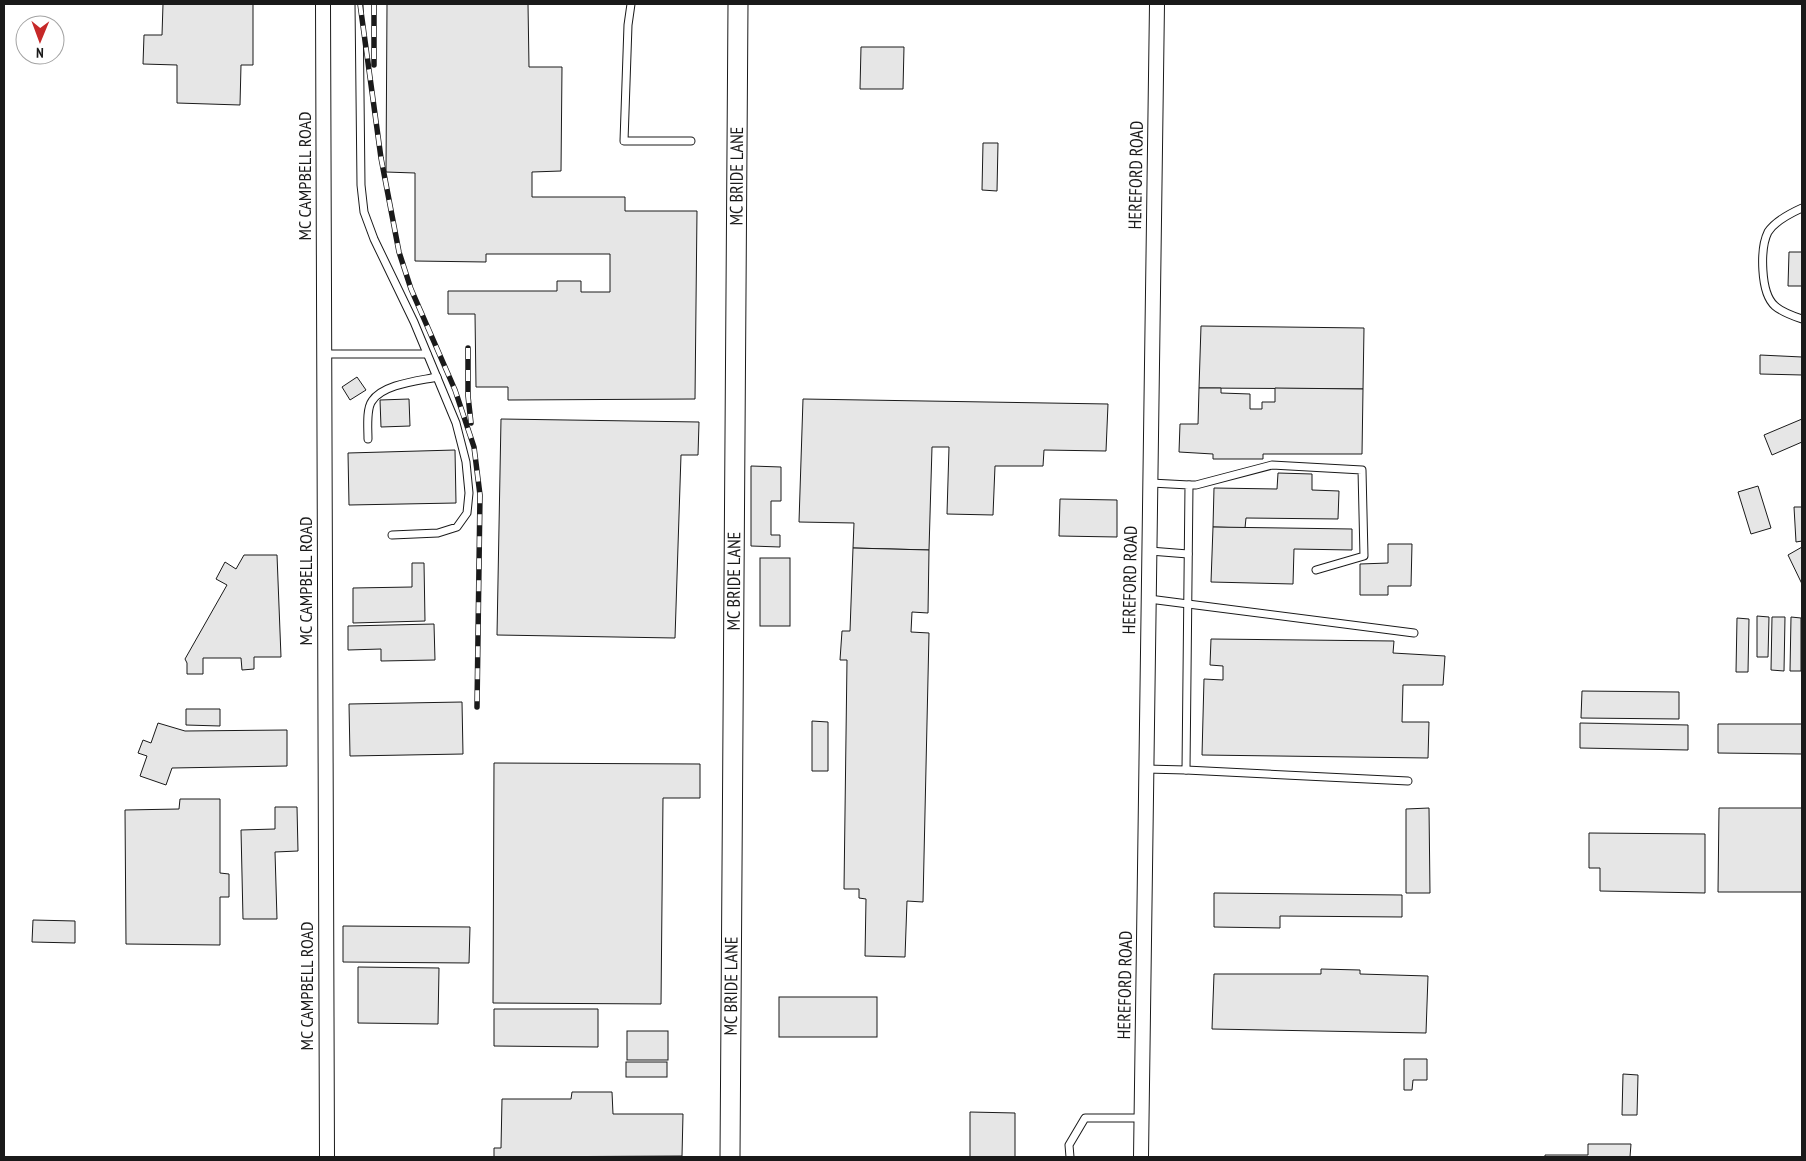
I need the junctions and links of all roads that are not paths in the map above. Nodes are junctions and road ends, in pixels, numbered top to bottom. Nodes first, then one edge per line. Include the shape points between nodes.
1 (323, 4) edge
2 (359, 4) edge
3 (631, 4) edge
4 (738, 4) edge
5 (1157, 4) edge
6 (691, 141) dead end
7 (1802, 208) edge
8 (1802, 319) edge
9 (324, 354) junction
10 (427, 354) junction
11 (437, 377) junction
12 (368, 439) dead end
13 (1150, 483) junction
14 (1189, 485) junction
15 (392, 535) dead end
16 (1150, 551) junction
17 (1188, 554) junction
18 (1316, 570) dead end
19 (1149, 599) junction
20 (1187, 604) junction
21 (1414, 633) dead end
22 (1146, 769) junction
23 (1186, 770) junction
24 (1408, 781) dead end
25 (1141, 1118) junction
26 (327, 1157) edge
27 (730, 1157) edge
28 (1070, 1157) edge
29 (1141, 1157) edge

1 - 9 street, MC CAMPBELL ROAD
2 - 10 lane via 364,212
3 - 6 lane via 624,141
4 - 27 street, MC BRIDE LANE
5 - 13 street, HEREFORD ROAD
7 - 8 lane via 1788,214 1769,231 1762,250 1765,288 1774,305
9 - 10 lane
9 - 26 street, MC CAMPBELL ROAD
10 - 11 lane
11 - 12 lane via 398,385 379,393 370,402
11 - 15 lane via 456,423 466,462 468,513 457,527 438,533
13 - 14 lane
13 - 16 street, HEREFORD ROAD
14 - 17 lane
14 - 18 lane via 1272,465 1362,470 1364,556
16 - 17 lane
16 - 19 street, HEREFORD ROAD
17 - 20 lane
19 - 20 lane
19 - 22 street, HEREFORD ROAD
20 - 21 lane
20 - 23 lane
22 - 23 lane
22 - 25 street, HEREFORD ROAD
23 - 24 lane
25 - 28 lane via 1086,1118 1070,1145
25 - 29 street, HEREFORD ROAD

